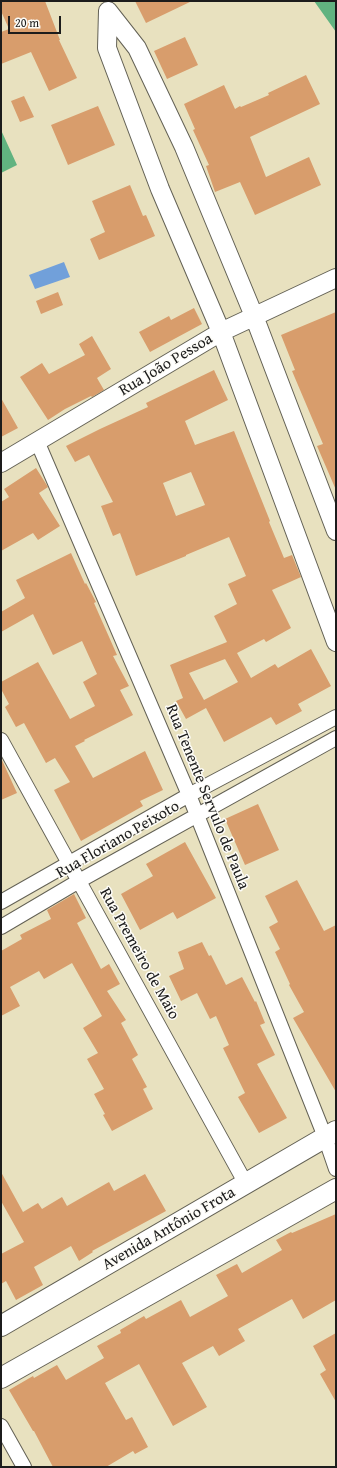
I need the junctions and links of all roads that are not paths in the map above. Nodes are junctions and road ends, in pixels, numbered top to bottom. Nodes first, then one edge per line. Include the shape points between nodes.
1 (106, 6) edge
2 (336, 278) edge
3 (254, 316) junction
4 (221, 332) junction
5 (37, 441) junction
6 (1, 462) edge
7 (336, 531) edge
8 (336, 642) edge
9 (336, 717) edge
10 (336, 738) edge
11 (1, 740) edge
12 (189, 795) junction
13 (197, 815) junction
14 (68, 862) junction
15 (79, 881) junction
16 (1, 902) edge
17 (1, 927) edge
18 (330, 1134) edge
19 (336, 1169) edge
20 (246, 1184) junction
21 (336, 1189) edge
22 (1, 1326) edge
23 (1, 1378) edge
24 (1, 1426) edge
25 (24, 1467) edge

1 - 3 street via 136,48 184,146
1 - 4 street via 107,48 160,189
2 - 3 street, Rua João Pessoa
3 - 4 street, Rua João Pessoa
3 - 7 street
4 - 5 street, Rua João Pessoa
4 - 8 street
5 - 6 street, Rua João Pessoa
5 - 12 street, Rua Tenente Servulo de Paula
9 - 12 street, Rua Floriano Peixoto
10 - 13 street, Rua Floriano Peixoto
11 - 14 street, Rua Premeiro de Maio
12 - 13 street, Rua Tenente Servulo de Paula
12 - 14 street, Rua Floriano Peixoto
13 - 15 street, Rua Floriano Peixoto
13 - 18 street, Rua Tenente Servulo de Paula
14 - 15 street, Rua Premeiro de Maio
14 - 16 street, Rua Floriano Peixoto
15 - 17 street, Rua Floriano Peixoto
15 - 20 street, Rua Premeiro de Maio
18 - 19 street, Rua Tenente Servulo de Paula
18 - 20 main road, Avenida Antônio Frota
20 - 22 main road, Avenida Antônio Frota
21 - 23 main road
24 - 25 street

